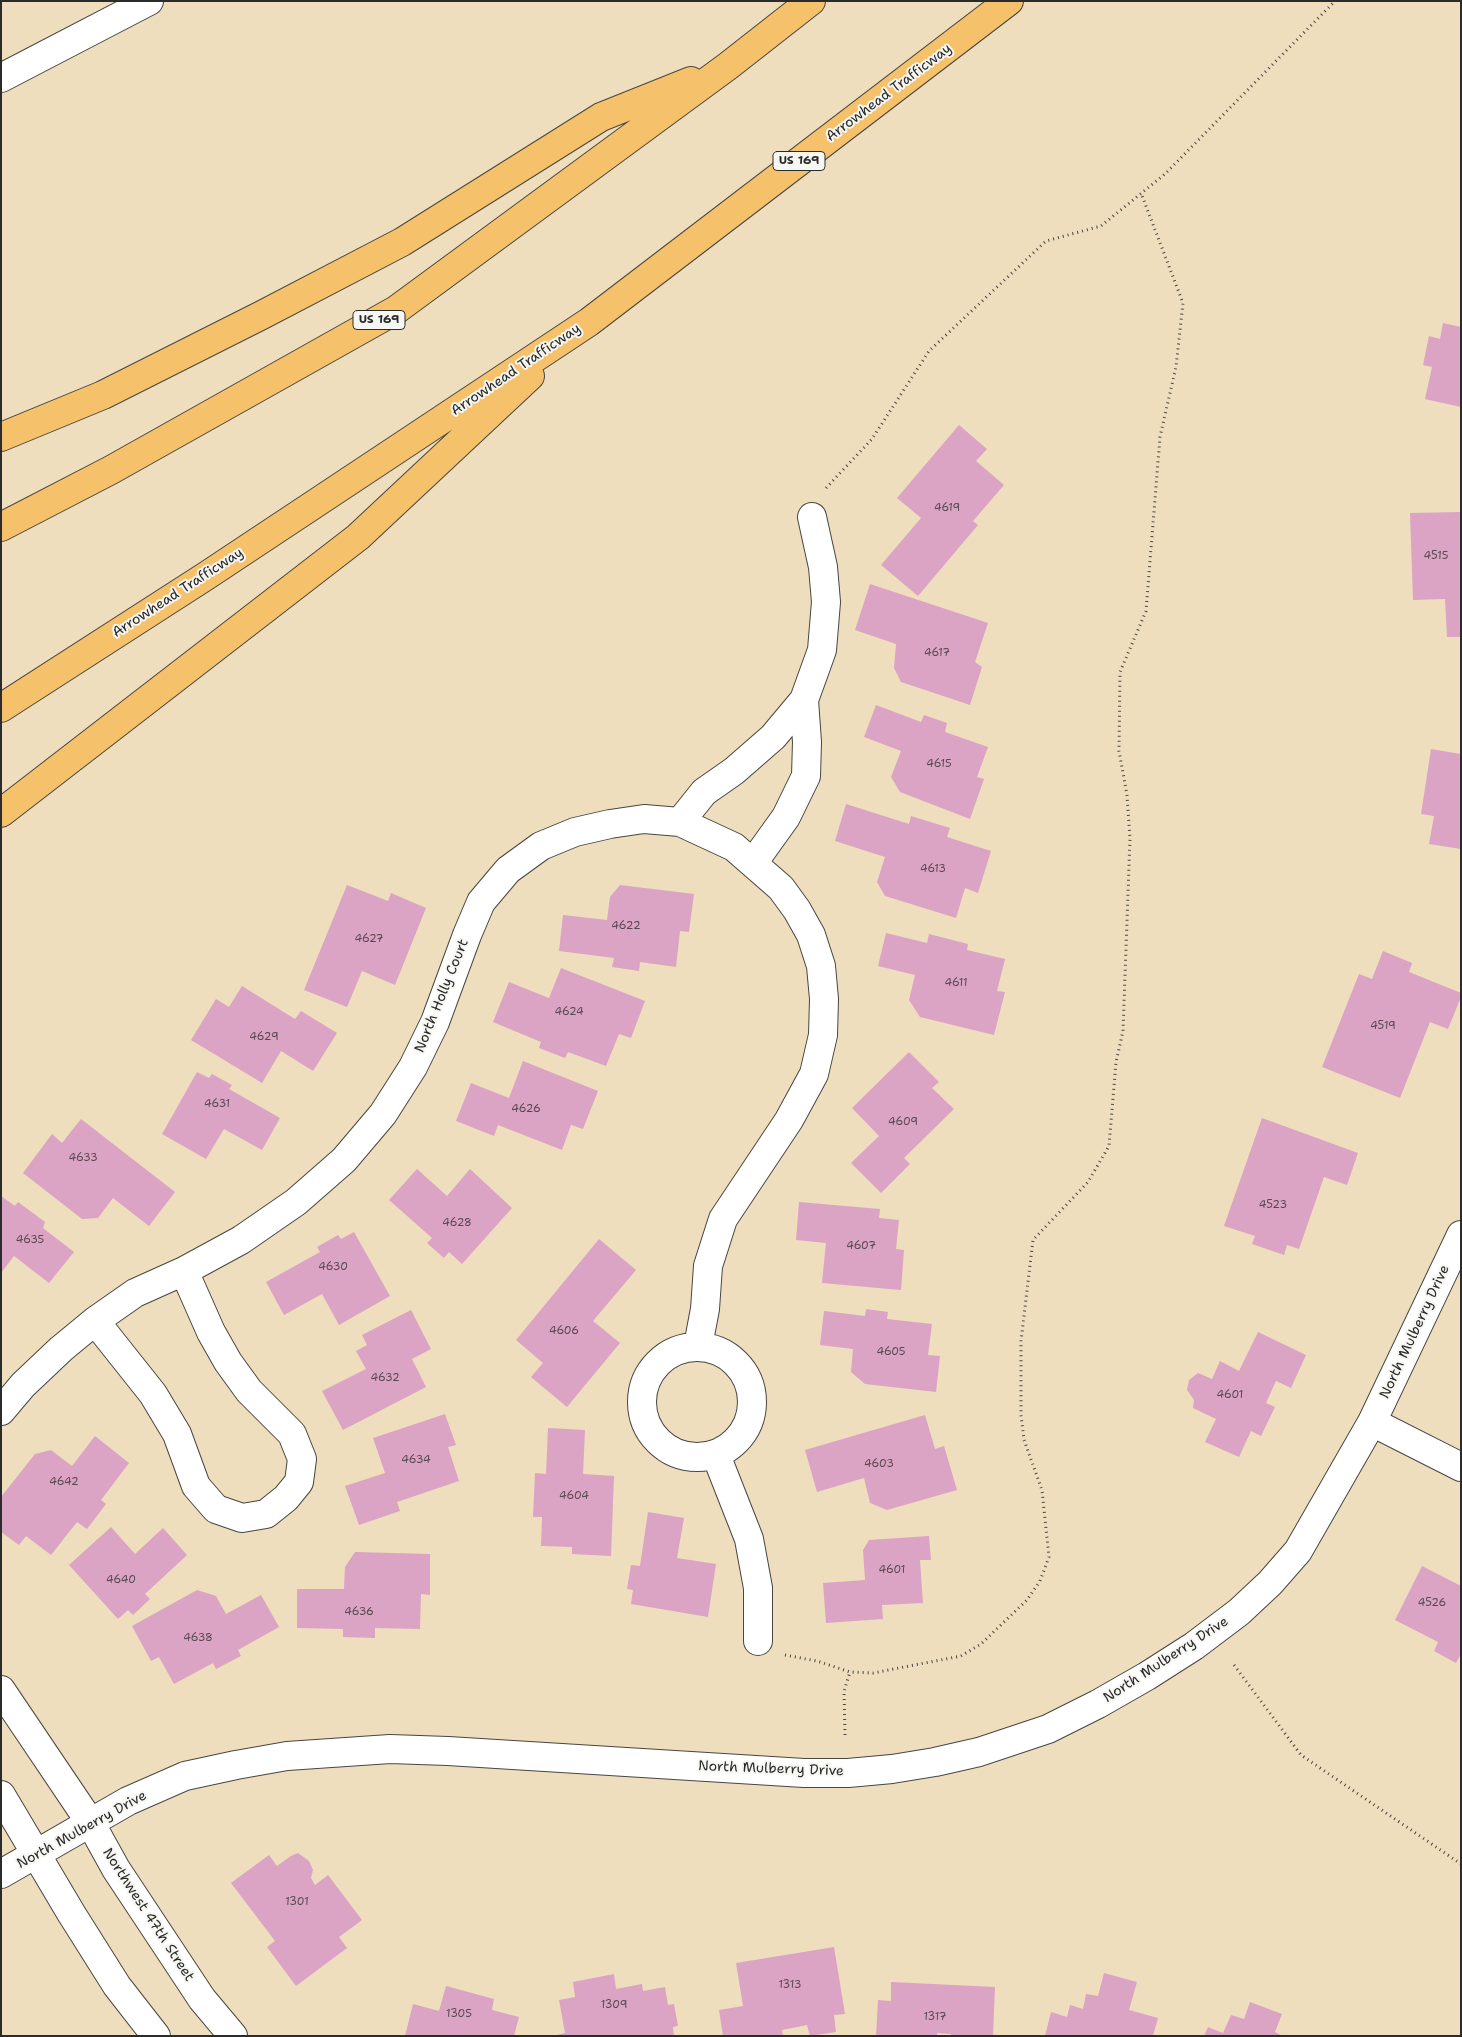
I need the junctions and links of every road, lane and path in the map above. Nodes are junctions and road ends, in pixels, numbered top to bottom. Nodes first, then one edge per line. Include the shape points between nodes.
1 (149, 1) edge
2 (811, 1) edge
3 (1009, 1) edge
4 (1335, 1) edge
5 (728, 66) junction
6 (1, 78) edge
7 (1141, 194) junction
8 (589, 322) junction
9 (1, 438) edge
10 (812, 517) joint
11 (1, 528) edge
12 (804, 700) junction
13 (1, 708) edge
14 (1, 813) edge
15 (680, 822) junction
16 (753, 863) junction
17 (1461, 1235) edge
18 (184, 1272) junction
19 (95, 1321) junction
20 (698, 1346) junction
21 (1, 1411) edge
22 (1372, 1422) junction
23 (716, 1455) junction
24 (1461, 1467) edge
25 (758, 1641) joint
26 (1234, 1666) dead end
27 (850, 1672) junction
28 (1, 1690) edge
29 (845, 1735) dead end
30 (1, 1795) edge
31 (90, 1822) junction
32 (36, 1856) junction
33 (1461, 1864) edge
34 (1, 1874) edge
35 (156, 2036) edge
36 (233, 2036) edge

1 - 6 street
2 - 5 highway, US 169
3 - 8 highway, Arrowhead Trafficway / US 169
4 - 7 path via 1165,174
5 - 9 highway via 601,117 402,242 103,395
5 - 11 highway, US 169 via 396,310
7 - 10 path via 1102,226 1046,241 929,351 872,440 818,497
7 - 27 path via 1183,303 1176,367 1160,437 1146,612 1120,672 1119,750 1130,839 1122,1031 1109,1146 1088,1182 1033,1240 1021,1341 1024,1440 1042,1490 1049,1557 1040,1580 1026,1600 981,1644 961,1656 873,1674
8 - 13 highway, Arrowhead Trafficway / US 169
8 - 14 highway via 358,537
10 - 12 street via 823,567 826,602 822,650
12 - 15 street via 772,737 734,771 704,792
12 - 16 street via 806,776 786,817
15 - 16 street, North Holly Court via 734,847
15 - 18 street, North Holly Court via 644,819 575,832 541,846 508,870 481,902 435,1022 413,1067 383,1114 344,1160 296,1202 241,1240
16 - 20 street, North Holly Court via 781,888 810,935 821,966 824,1035 814,1074 789,1120 723,1219 708,1266
17 - 22 street, North Mulberry Drive
18 - 19 street, North Holly Court via 135,1293
18 - 19 street via 228,1362 249,1391 292,1434 302,1459 299,1482 266,1514 242,1518 216,1509 196,1486 177,1434 153,1394
19 - 21 street, North Holly Court via 23,1385
20 - 23 street via 723,1353 742,1370 752,1394 750,1419 737,1441
20 - 23 street via 674,1351 654,1366 643,1387 641,1411 650,1434 668,1451 692,1458
22 - 24 street
22 - 31 street, North Mulberry Drive via 1298,1551 1239,1612 1178,1656 1098,1704 1048,1729 979,1752 936,1762 848,1773 390,1749 287,1756 185,1776
23 - 25 street via 749,1539 758,1588
25 - 27 path via 761,1650 817,1661
26 - 33 path via 1301,1755
27 - 29 path via 844,1691
28 - 31 street, Northwest 47th Street
30 - 32 street
31 - 32 street, North Mulberry Drive
31 - 36 street, Northwest 47th Street via 116,1869 202,1999
32 - 34 street, North Mulberry Drive
32 - 35 street via 117,1986

